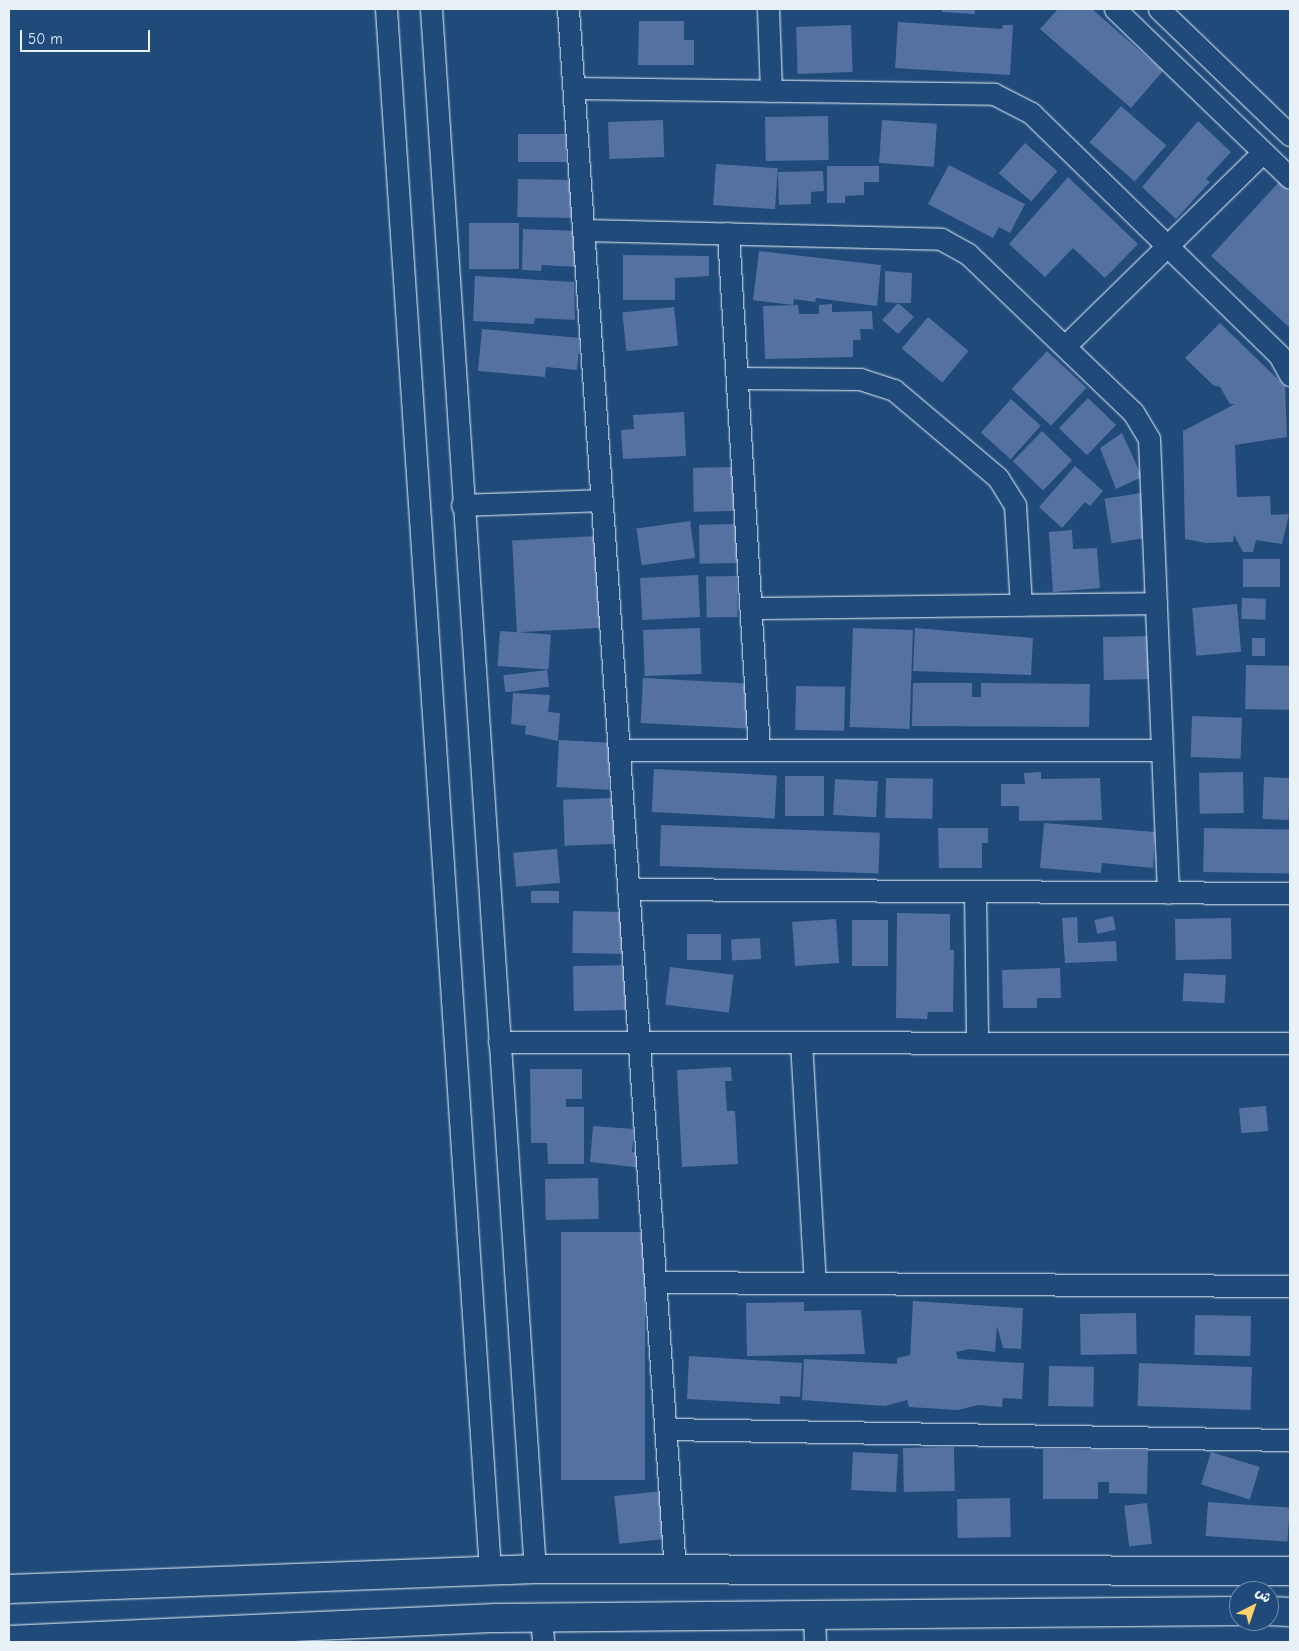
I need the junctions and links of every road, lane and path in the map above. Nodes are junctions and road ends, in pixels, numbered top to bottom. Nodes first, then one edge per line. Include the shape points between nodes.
1 (386, 9) edge
2 (431, 9) edge
3 (568, 9) edge
4 (768, 9) edge
5 (1115, 9) edge
6 (1159, 9) edge
7 (574, 88) junction
8 (771, 91) junction
9 (1290, 135) edge
10 (1263, 152) junction
11 (1290, 178) edge
12 (584, 230) junction
13 (728, 234) junction
14 (1167, 246) junction
15 (1065, 346) junction
16 (1290, 375) edge
17 (737, 378) junction
18 (602, 500) junction
19 (462, 505) junction
20 (1156, 603) junction
21 (1021, 605) junction
22 (751, 608) junction
23 (620, 750) junction
24 (759, 750) junction
25 (1162, 750) junction
26 (629, 889) junction
27 (976, 891) junction
28 (1168, 893) junction
29 (1290, 893) edge
30 (499, 1042) junction
31 (640, 1042) junction
32 (801, 1042) junction
33 (977, 1042) junction
34 (1290, 1043) edge
35 (656, 1282) junction
36 (814, 1283) junction
37 (1290, 1286) edge
38 (665, 1429) junction
39 (1290, 1440) edge
40 (535, 1568) junction
41 (675, 1569) junction
42 (490, 1570) junction
43 (1290, 1571) edge
44 (9, 1589) edge
45 (1229, 1611) edge
46 (814, 1615) junction
47 (542, 1630) edge
48 (9, 1640) edge
49 (815, 1642) edge

1 - 42 street
2 - 19 street
3 - 7 street
4 - 8 street
5 - 10 street
6 - 9 street
7 - 8 street
7 - 12 street
8 - 14 street via 994,94 1030,113
10 - 11 street
10 - 14 street
12 - 13 street
12 - 18 street
13 - 15 street via 941,239 968,254
13 - 17 street
14 - 15 street
14 - 16 street via 1279,355
15 - 20 street via 1133,412 1149,439
17 - 21 street via 860,379 894,390 998,478 1015,506
17 - 22 street
18 - 19 street
18 - 23 street
19 - 30 street
20 - 21 street
20 - 25 street
21 - 22 street
22 - 24 street
23 - 24 street
23 - 26 street
24 - 25 street
25 - 28 street
26 - 27 street
26 - 31 street
27 - 28 street
27 - 33 street
28 - 29 street
30 - 31 street
30 - 40 street
31 - 32 street
31 - 35 street
32 - 33 street
32 - 36 street
33 - 34 street
35 - 36 street
35 - 38 street
36 - 37 street
38 - 39 street
38 - 41 street
40 - 41 street
40 - 42 street
41 - 43 street
42 - 44 street
45 - 46 street
46 - 47 street
46 - 49 street
47 - 48 street

